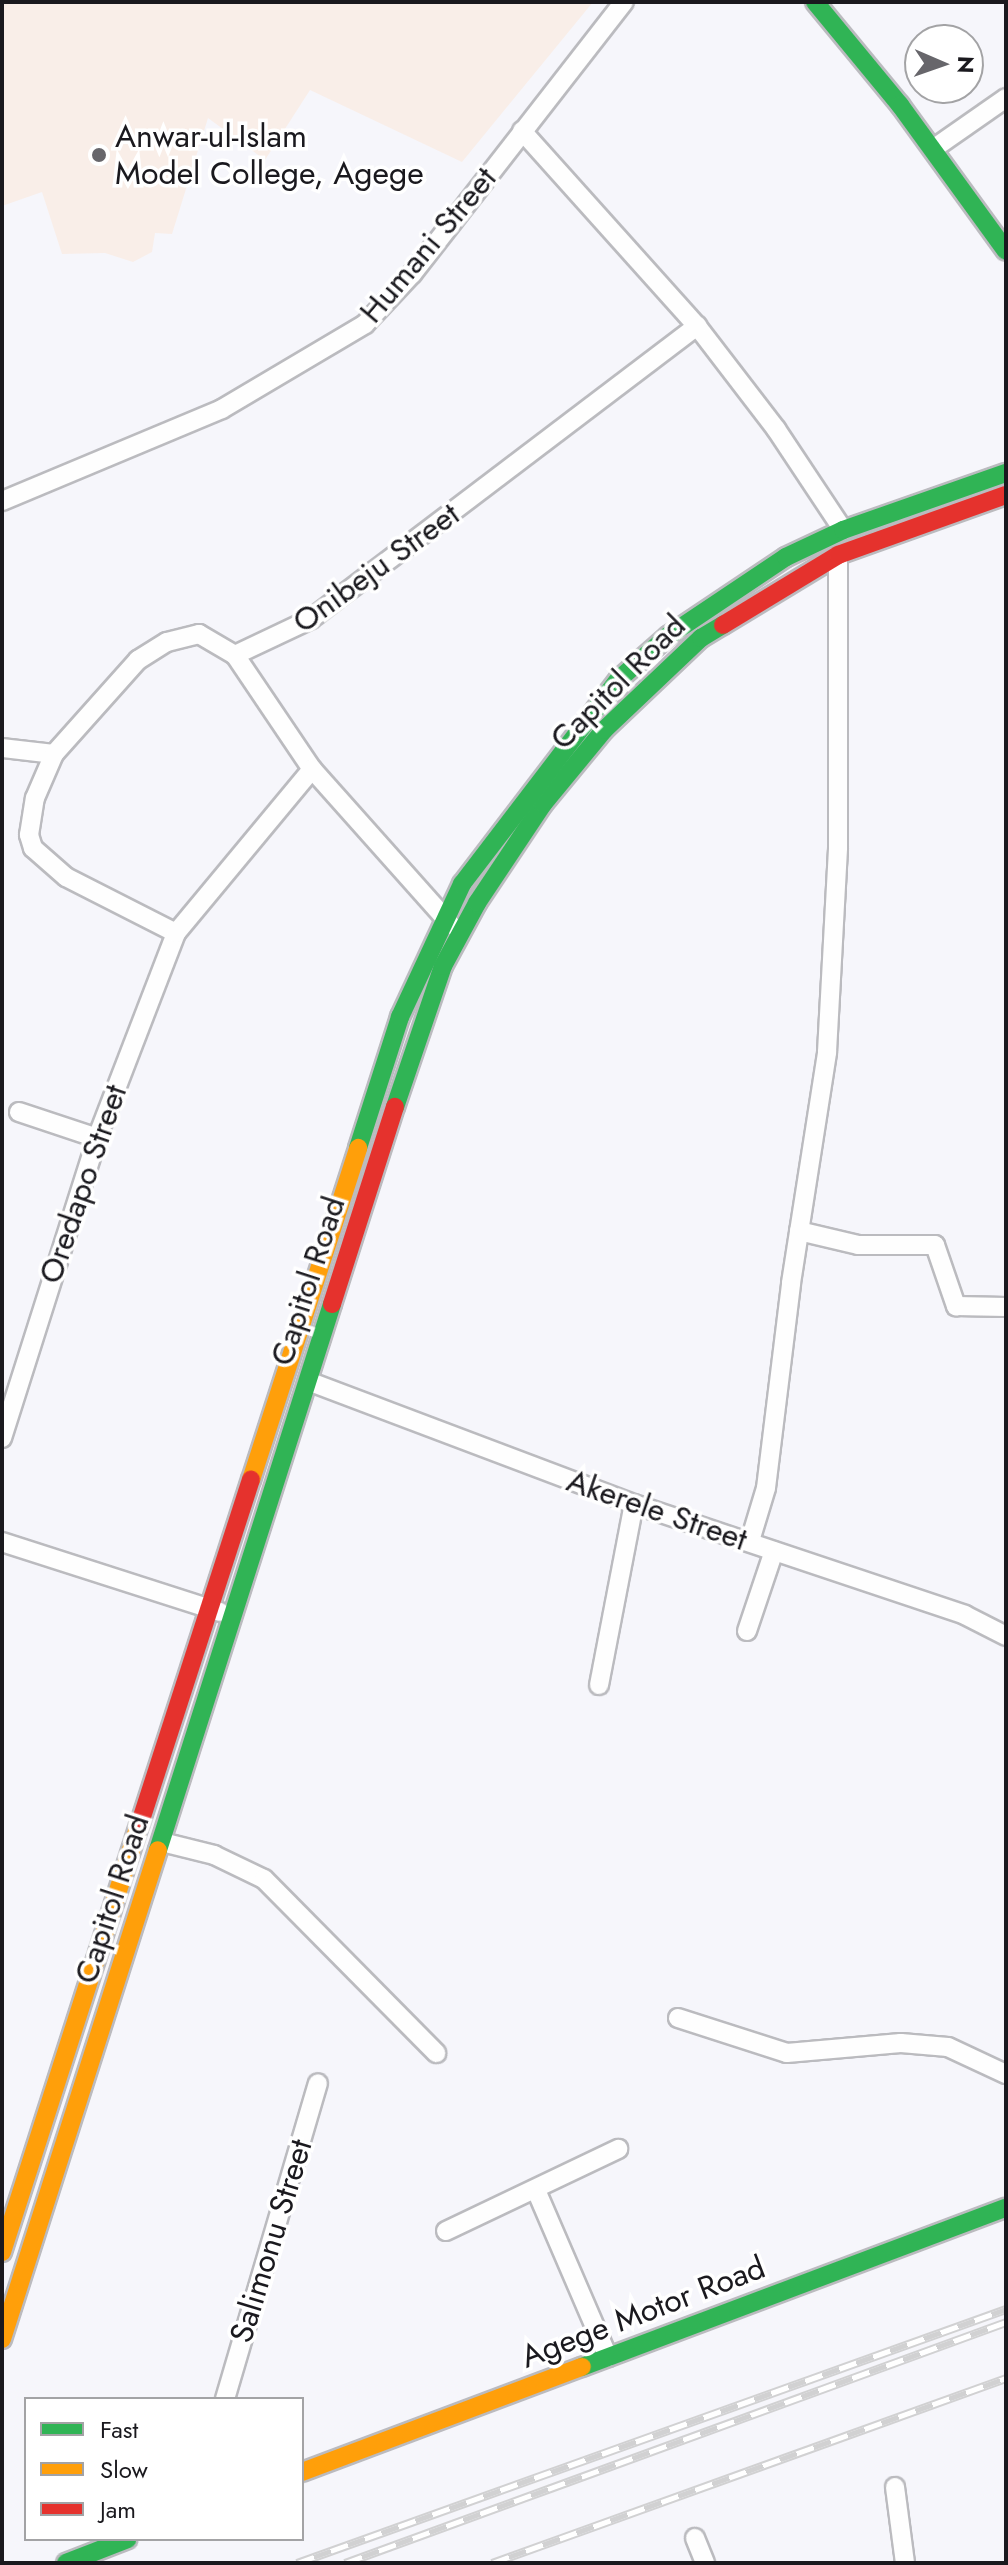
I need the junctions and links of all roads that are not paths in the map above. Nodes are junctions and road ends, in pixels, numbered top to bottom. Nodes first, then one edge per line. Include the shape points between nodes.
1 (624, 2) edge
2 (815, 2) edge
3 (1006, 98) edge
4 (522, 131) junction
5 (933, 149) junction
6 (1006, 251) edge
7 (697, 326) junction
8 (1006, 473) edge
9 (1006, 495) edge
10 (2, 501) edge
11 (843, 530) junction
12 (838, 555) junction
13 (235, 655) junction
14 (2, 748) edge
15 (54, 754) junction
16 (312, 769) junction
17 (443, 919) junction
18 (461, 932) junction
19 (176, 933) junction
20 (19, 1112) dead end
21 (97, 1138) junction
22 (799, 1231) junction
23 (1006, 1307) edge
24 (308, 1381) junction
25 (2, 1438) edge
26 (634, 1504) junction
27 (750, 1541) junction
28 (2, 1542) edge
29 (774, 1551) junction
30 (211, 1609) junction
31 (234, 1618) junction
32 (747, 1631) dead end
33 (1006, 1636) edge
34 (599, 1685) dead end
35 (162, 1842) junction
36 (678, 2018) dead end
37 (436, 2053) dead end
38 (1006, 2074) edge
39 (318, 2083) dead end
40 (618, 2149) dead end
41 (536, 2190) junction
42 (1006, 2208) edge
43 (446, 2231) dead end
44 (2, 2249) edge
45 (2, 2339) edge
46 (608, 2357) junction
47 (226, 2397) edge
48 (304, 2471) edge
49 (895, 2487) dead end
50 (695, 2538) dead end
51 (123, 2541) edge
52 (66, 2563) edge
53 (705, 2563) edge
54 (905, 2563) edge

1 - 4 street, Humani Street
2 - 5 main road
3 - 5 street
4 - 7 street
4 - 10 street, Humani Street via 412,274 365,324 222,409
5 - 6 main road
7 - 11 street
7 - 13 street, Onibeju Street via 311,619
8 - 11 main road, Capitol Road
9 - 12 main road, Capitol Road
11 - 17 main road, Capitol Road via 729,592 618,680 493,837
12 - 18 main road, Capitol Road via 701,638 630,703 543,804
12 - 22 street via 834,976
13 - 15 street via 199,634 167,642 138,660
13 - 16 street
14 - 15 street
15 - 19 street via 35,798 29,835 33,848 66,877
16 - 17 street
16 - 19 street
17 - 18 street
17 - 30 main road, Capitol Road via 395,1032
18 - 24 main road, Capitol Road via 420,1028
19 - 21 street, Oredapo Street
20 - 21 street
21 - 25 street, Oredapo Street
22 - 23 street via 858,1245 935,1245 956,1306
22 - 27 street via 766,1488
24 - 26 street, Akerele Street
24 - 31 main road, Capitol Road
26 - 27 street, Akerele Street
26 - 34 street
27 - 29 street, Akerele Street
28 - 30 street
29 - 32 street
29 - 33 street, Akerele Street via 965,1615
30 - 31 street
30 - 44 main road, Capitol Road
31 - 35 main road, Capitol Road
35 - 37 street via 214,1855 264,1879
35 - 45 main road, Capitol Road
36 - 38 street via 787,2053 901,2043 948,2047
39 - 47 street, Salimonu Street
40 - 41 street
41 - 43 street
41 - 46 street
42 - 46 main road, Agege Motor Road
46 - 48 main road, Agege Motor Road
49 - 54 street
50 - 53 street
51 - 52 main road

